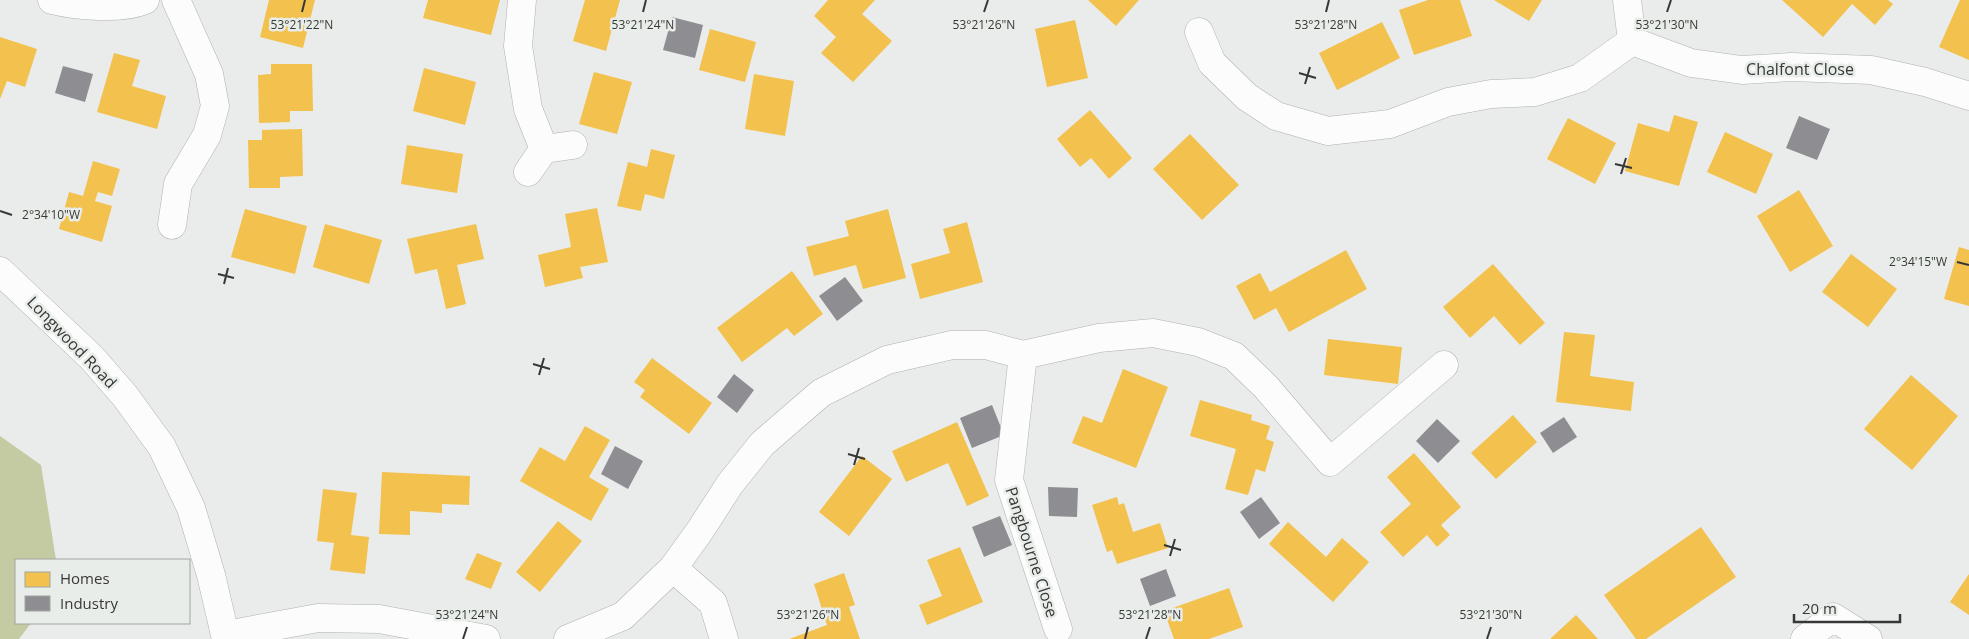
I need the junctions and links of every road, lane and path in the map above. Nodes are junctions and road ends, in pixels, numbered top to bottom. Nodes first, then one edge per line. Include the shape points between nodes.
1 (52, 0) edge
2 (145, 0) edge
3 (176, 0) edge
4 (522, 0) edge
5 (1627, 0) edge
6 (1198, 32) dead end
7 (1632, 41) junction
8 (1969, 96) edge
9 (573, 145) dead end
10 (544, 149) junction
11 (528, 172) dead end
12 (172, 225) dead end
13 (0, 271) edge
14 (1023, 355) junction
15 (1444, 365) dead end
16 (673, 568) junction
17 (1058, 629) dead end
18 (226, 637) edge
19 (486, 639) edge
20 (568, 639) edge
21 (724, 639) edge
22 (1805, 639) edge
23 (1868, 639) edge

1 - 2 street via 100,5
3 - 12 street via 209,74 214,106 207,134 178,184
4 - 10 street via 518,46 528,109
5 - 7 street
6 - 7 street via 1212,63 1247,98 1276,116 1328,131 1390,124 1448,102 1491,94 1536,92 1580,78
7 - 8 street, Chalfont Close via 1691,63 1742,70 1792,66 1871,70 1926,82
9 - 10 street
10 - 11 street
13 - 18 street, Longwood Road via 92,358 162,447 191,508
14 - 15 street via 1099,338 1153,333 1198,342 1234,356 1266,387 1330,462
14 - 16 street via 986,345 952,345 887,360 821,393 762,444 730,484
14 - 17 street, Pangbourne Close via 1009,480
16 - 20 street via 623,616
16 - 21 street via 713,603
18 - 19 street via 318,618 335,618 380,619
22 - 23 street via 1834,617

